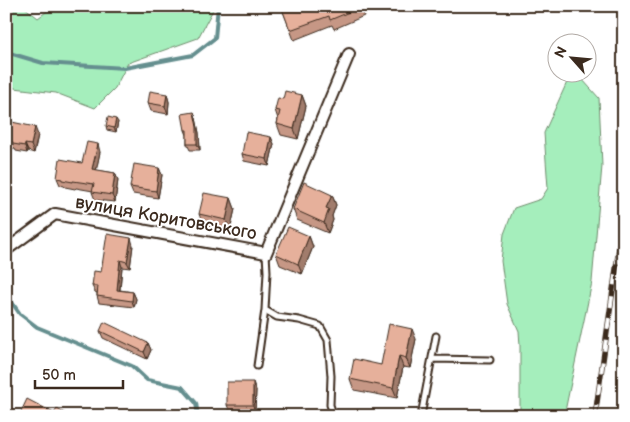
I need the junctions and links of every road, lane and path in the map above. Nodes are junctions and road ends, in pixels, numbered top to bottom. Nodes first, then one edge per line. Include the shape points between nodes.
1 (349, 54) dead end
2 (6, 250) edge
3 (266, 253) junction
4 (265, 310) junction
5 (436, 336) dead end
6 (432, 359) junction
7 (490, 360) dead end
8 (257, 366) dead end
9 (334, 416) edge
10 (421, 416) edge

1 - 3 street, вулиця Коритовського
2 - 3 street, вулиця Коритовського via 55,214
3 - 4 lane
4 - 8 lane
4 - 9 lane via 277,317 320,326 328,340 330,405
5 - 6 lane
6 - 7 lane
6 - 10 lane

